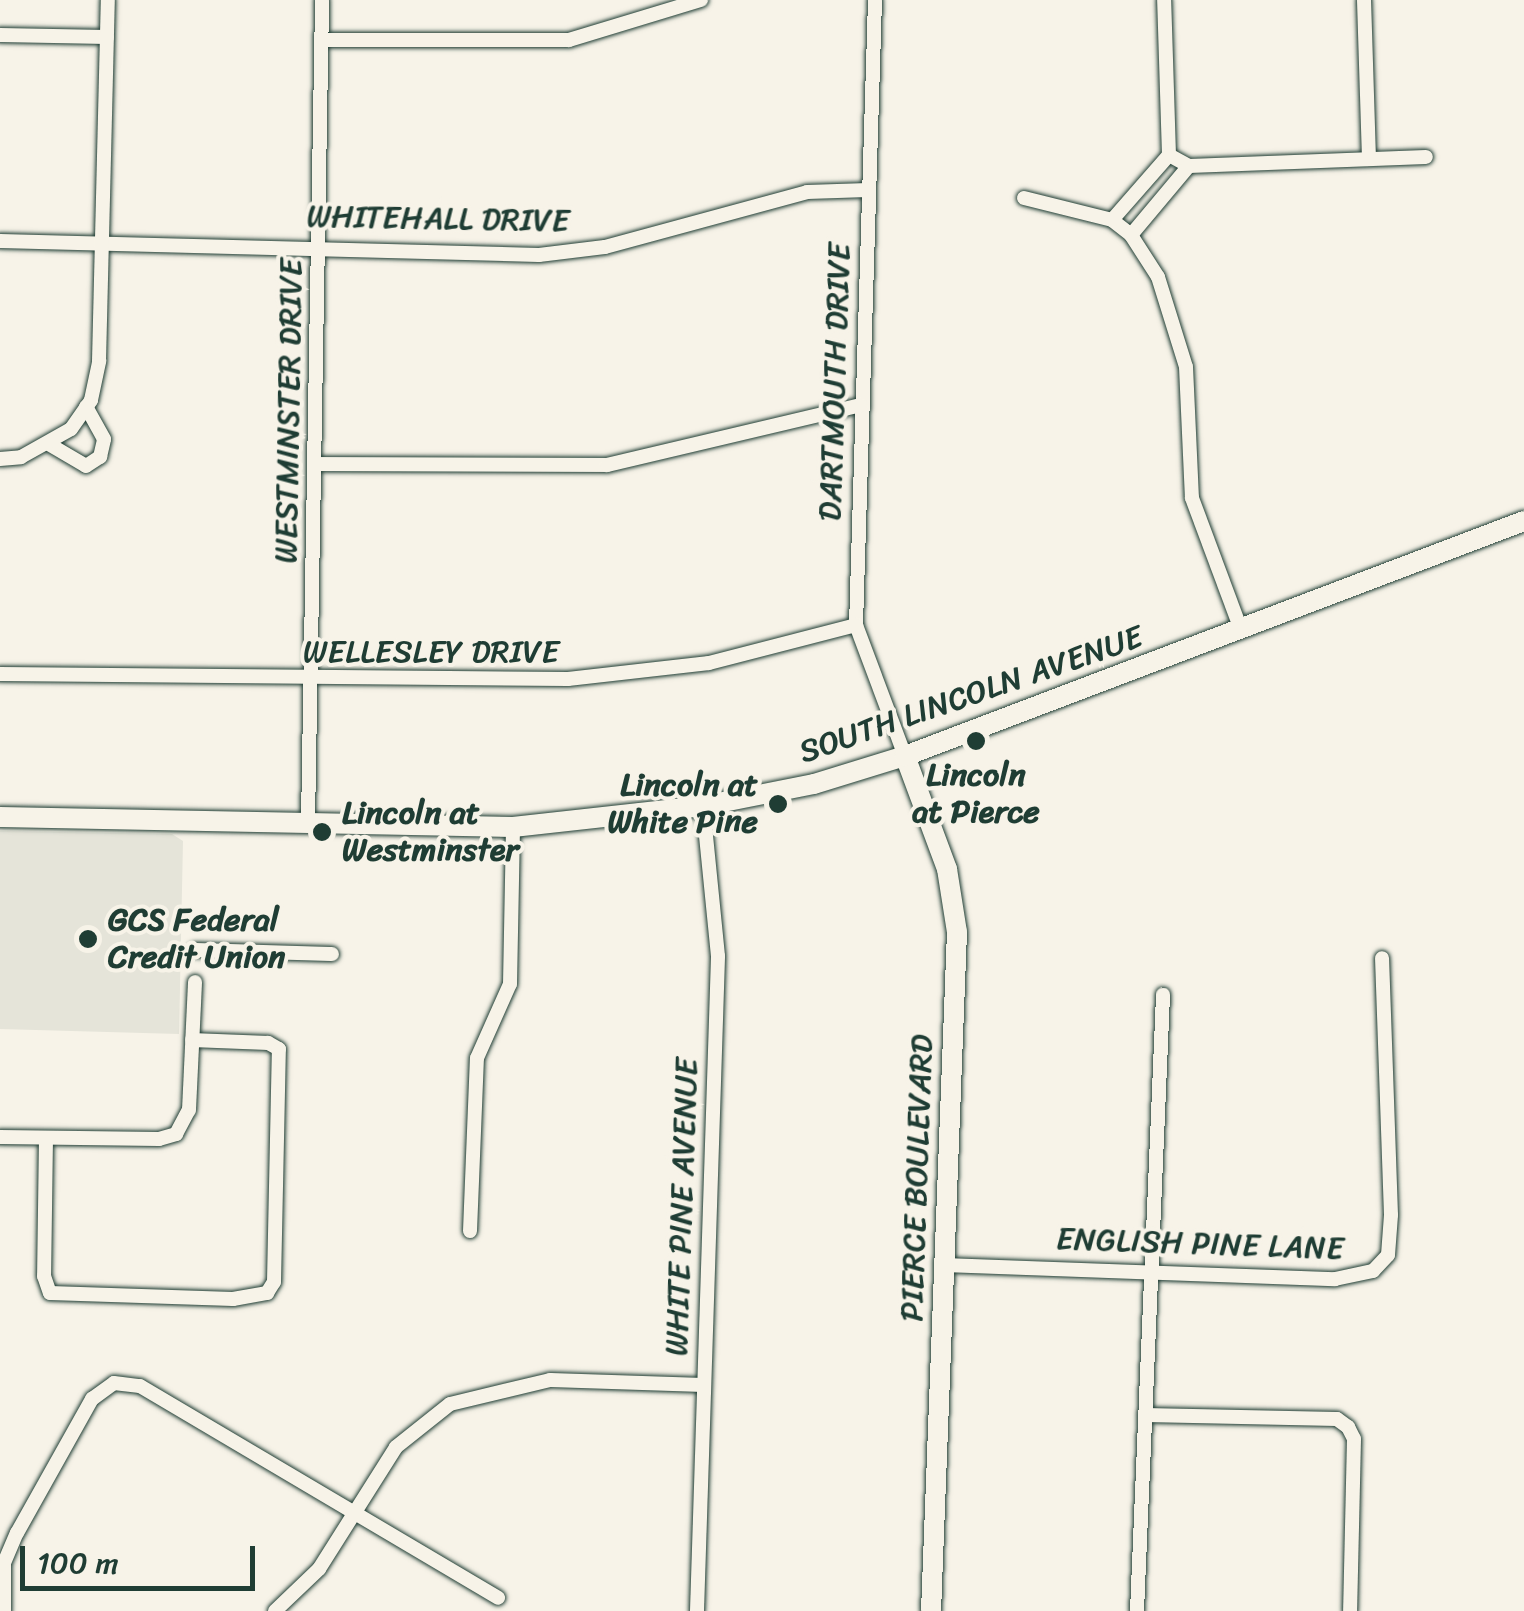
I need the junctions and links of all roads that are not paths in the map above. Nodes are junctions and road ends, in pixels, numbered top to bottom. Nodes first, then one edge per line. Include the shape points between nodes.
1 (108, 0) edge
2 (322, 0) edge
3 (701, 0) edge
4 (875, 0) edge
5 (1164, 0) edge
6 (1364, 0) edge
7 (0, 35) edge
8 (107, 38) junction
9 (322, 40) junction
10 (1170, 155) junction
11 (1426, 157) dead end
12 (1369, 159) junction
13 (1189, 166) junction
14 (868, 190) junction
15 (1024, 198) dead end
16 (1112, 220) junction
17 (1131, 234) junction
18 (0, 240) edge
19 (100, 240) junction
20 (319, 244) junction
21 (860, 405) junction
22 (86, 408) junction
23 (47, 443) junction
24 (0, 459) edge
25 (316, 464) junction
26 (1522, 522) edge
27 (856, 625) junction
28 (1241, 630) junction
29 (0, 674) edge
30 (312, 682) junction
31 (905, 756) junction
32 (703, 806) junction
33 (0, 817) edge
34 (308, 822) junction
35 (512, 826) junction
36 (195, 950) dead end
37 (332, 954) dead end
38 (1382, 958) dead end
39 (195, 982) dead end
40 (1164, 995) dead end
41 (192, 1040) junction
42 (0, 1137) edge
43 (46, 1138) junction
44 (470, 1231) dead end
45 (944, 1265) junction
46 (1151, 1268) junction
47 (704, 1385) junction
48 (1145, 1415) junction
49 (354, 1512) junction
50 (498, 1598) dead end
51 (4, 1611) edge
52 (276, 1611) edge
53 (697, 1611) edge
54 (931, 1611) edge
55 (1137, 1611) edge
56 (1350, 1611) edge

1 - 8 street
2 - 9 street, WESTMINSTER DRIVE
3 - 9 street via 568,40
4 - 14 street, DARTMOUTH DRIVE
5 - 10 street
6 - 12 street
7 - 8 street
8 - 19 street
9 - 20 street, WESTMINSTER DRIVE
10 - 13 street
10 - 16 street
11 - 12 street
12 - 13 street
13 - 17 street
14 - 20 street, WHITEHALL DRIVE via 807,192 605,247 539,255
14 - 21 street, DARTMOUTH DRIVE
15 - 16 street
16 - 17 street
17 - 28 street via 1158,277 1179,338 1192,498
18 - 19 street, WHITEHALL DRIVE
19 - 20 street, WHITEHALL DRIVE
19 - 22 street via 99,361
20 - 25 street, WESTMINSTER DRIVE
21 - 25 street via 607,465
21 - 27 street, DARTMOUTH DRIVE
22 - 23 street via 71,429
22 - 23 street via 104,439 100,457 86,466
23 - 24 street
25 - 30 street, WESTMINSTER DRIVE
26 - 28 main road, SOUTH LINCOLN AVENUE
27 - 30 street, WELLESLEY DRIVE via 709,663 626,676
27 - 31 street, DARTMOUTH DRIVE
28 - 31 main road, SOUTH LINCOLN AVENUE
29 - 30 street, WELLESLEY DRIVE
30 - 34 street, WESTMINSTER DRIVE
31 - 32 main road, SOUTH LINCOLN AVENUE via 814,784
31 - 45 main road, PIERCE BOULEVARD via 947,869 957,932
32 - 35 main road, SOUTH LINCOLN AVENUE
32 - 47 street, WHITE PINE AVENUE via 718,956
33 - 34 main road, SOUTH LINCOLN AVENUE
34 - 35 main road, SOUTH LINCOLN AVENUE
35 - 44 street via 510,984 477,1058
36 - 37 street
38 - 46 street, ENGLISH PINE LANE via 1391,1216 1382,1264 1364,1276 1335,1279
39 - 41 street
40 - 46 street
41 - 43 street via 189,1110 176,1134
41 - 43 street via 268,1043 279,1050 274,1282 266,1293 233,1299 50,1293 44,1276
42 - 43 street
45 - 46 street, ENGLISH PINE LANE
45 - 54 main road, PIERCE BOULEVARD
46 - 48 street
47 - 49 street via 550,1380 450,1404 396,1447
47 - 53 street, WHITE PINE AVENUE
48 - 55 street
48 - 56 street via 1337,1420 1348,1427 1354,1439
49 - 50 street
49 - 51 street via 140,1386 114,1382 92,1400 17,1532 4,1564
49 - 52 street via 319,1569

